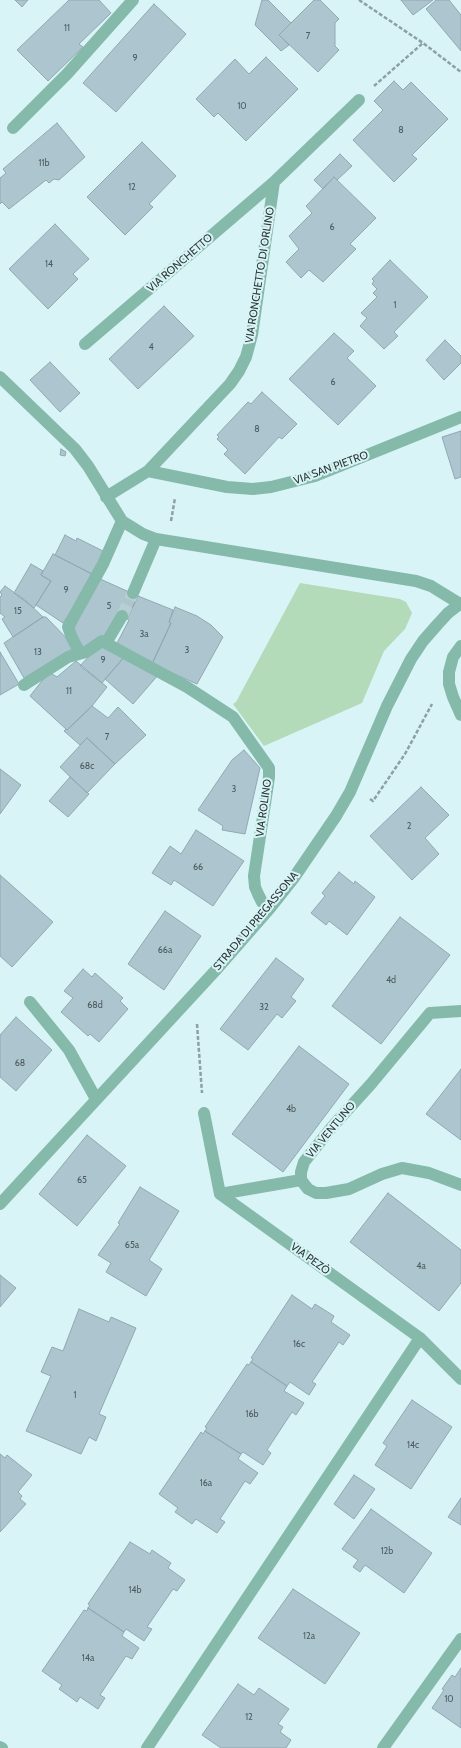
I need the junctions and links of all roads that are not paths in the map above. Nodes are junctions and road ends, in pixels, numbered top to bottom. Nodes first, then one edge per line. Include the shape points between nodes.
1 (133, 0) edge
2 (359, 100) road end
3 (13, 128) dead end
4 (274, 182) junction
5 (85, 344) dead end
6 (0, 377) edge
7 (461, 417) edge
8 (148, 471) junction
9 (106, 497) junction
10 (122, 521) junction
11 (162, 540) junction
12 (133, 593) tunnel mouth
13 (460, 603) edge
14 (122, 616) tunnel mouth
15 (106, 643) junction
16 (461, 646) edge
17 (80, 653) junction
18 (24, 685) dead end
19 (461, 715) edge
20 (270, 908) junction
21 (30, 1002) dead end
22 (461, 1011) edge
23 (96, 1099) junction
24 (204, 1113) road end
25 (301, 1180) junction
26 (461, 1185) edge
27 (220, 1194) junction
28 (0, 1204) edge
29 (420, 1338) junction
30 (461, 1379) edge
31 (461, 1639) edge
32 (147, 1748) edge
33 (383, 1748) edge

1 - 3 street
2 - 4 street
4 - 5 street, VIA RONCHETTO
4 - 8 street, VIA RONCHETTO DI ORLINO via 252,335 246,356 230,384
6 - 9 street via 75,449
7 - 8 street, VIA SAN PIETRO via 315,476 282,485 253,489 227,487
8 - 9 street, VIA RONCHETTO DI ORLINO
9 - 10 street
10 - 11 street via 142,534
10 - 17 street via 68,627
11 - 12 street
11 - 13 street via 416,581 431,586
13 - 20 street, STRADA DI PREGASSONA via 436,626 411,659 387,706 350,792 319,842
14 - 15 street
15 - 17 street via 102,641
15 - 20 street, VIA ROLINO via 187,686 233,716 266,763 269,777 254,876 258,894 262,902
16 - 19 street via 453,657 449,672 449,684
17 - 18 street via 57,663
20 - 23 street, STRADA DI PREGASSONA
21 - 23 street via 69,1050
22 - 25 street, VIA VENTUNO via 430,1013 304,1162
23 - 28 street, STRADA DI PREGASSONA
24 - 27 street
25 - 26 street via 308,1189 316,1193 326,1193 349,1189 402,1168 429,1173
25 - 27 street
27 - 29 street, VIA PEZÒ
29 - 30 street, VIA PEZÒ
29 - 32 street
31 - 33 street

